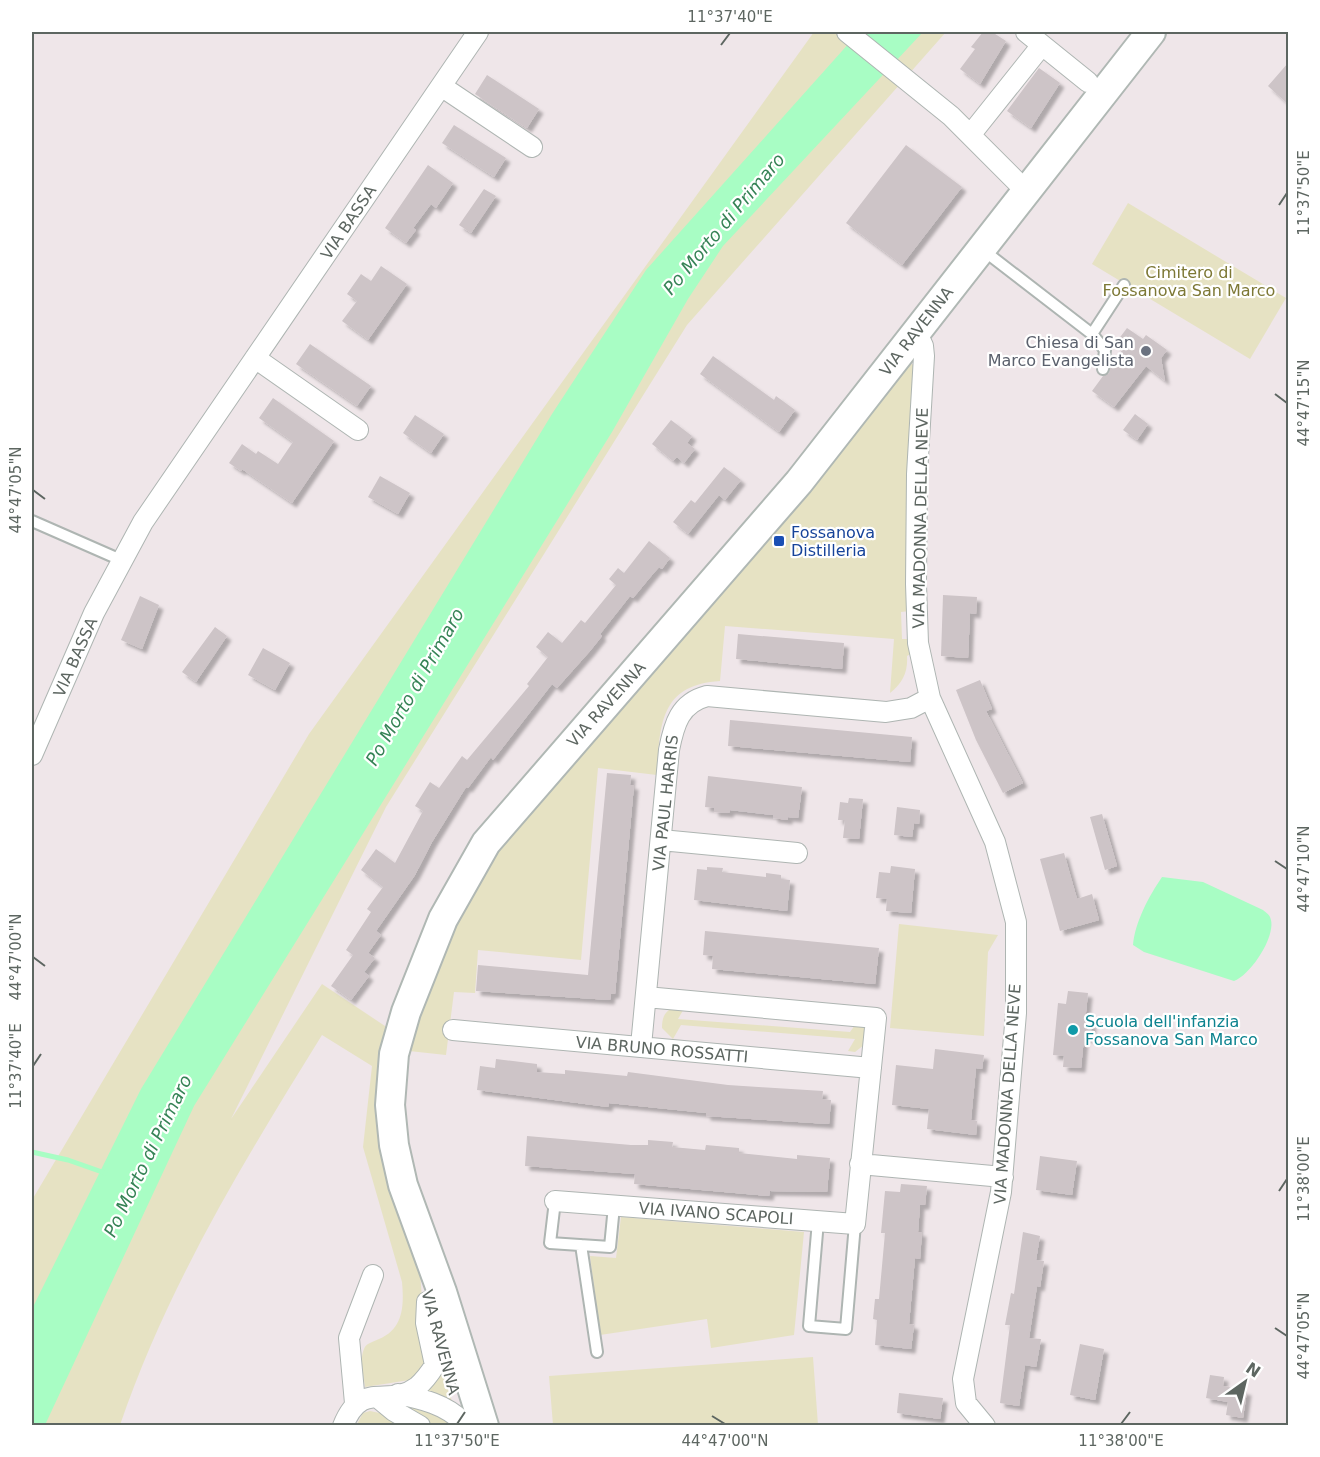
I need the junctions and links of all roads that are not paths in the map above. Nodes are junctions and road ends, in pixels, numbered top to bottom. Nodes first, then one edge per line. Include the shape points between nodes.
1 (478, 32) edge
2 (847, 32) edge
3 (1026, 32) edge
4 (1150, 32) edge
5 (1042, 45) junction
6 (1088, 81) dead end
7 (441, 86) junction
8 (970, 134) junction
9 (532, 147) dead end
10 (1026, 191) junction
11 (981, 248) junction
12 (1124, 285) dead end
13 (916, 331) junction
14 (1092, 334) junction
15 (255, 358) junction
16 (1103, 369) dead end
17 (358, 430) dead end
18 (32, 521) edge
19 (121, 560) junction
20 (930, 698) junction
21 (32, 755) edge
22 (661, 840) junction
23 (797, 853) dead end
24 (646, 997) junction
25 (453, 1030) dead end
26 (641, 1046) junction
27 (871, 1068) junction
28 (860, 1164) junction
29 (1003, 1177) junction
30 (555, 1201) joint
31 (614, 1206) junction
32 (818, 1221) junction
33 (855, 1224) junction
34 (417, 1227) junction
35 (581, 1245) junction
36 (373, 1275) dead end
37 (427, 1302) junction
38 (597, 1352) dead end
39 (398, 1394) junction
40 (377, 1397) junction
41 (355, 1403) junction
42 (470, 1423) edge
43 (343, 1425) edge
44 (420, 1425) edge
45 (985, 1425) edge

1 - 7 street, VIA BASSA
2 - 8 street
3 - 5 street
4 - 10 main road, VIA RAVENNA
5 - 6 street
5 - 8 street
7 - 9 street
7 - 15 street, VIA BASSA
8 - 10 street
10 - 11 main road, VIA RAVENNA
11 - 13 main road, VIA RAVENNA
11 - 14 lane
12 - 14 lane
13 - 20 street, VIA MADONNA DELLA NEVE via 924,356 917,474 916,615
13 - 34 main road, VIA RAVENNA via 799,482 536,783 486,843 466,875 424,965 394,1054 390,1106 394,1145
14 - 16 lane via 1105,350
15 - 17 street
15 - 19 street, VIA BASSA
18 - 19 lane
19 - 21 street, VIA BASSA
20 - 22 street, VIA PAUL HARRIS via 911,708 886,712 730,697 697,698 680,713 674,727
20 - 29 street, VIA MADONNA DELLA NEVE via 995,842 1016,922 1017,1013
22 - 23 street
22 - 24 street, VIA PAUL HARRIS
24 - 26 street, VIA PAUL HARRIS
24 - 27 street via 876,1018
25 - 26 street, VIA BRUNO ROSSATTI
26 - 27 street, VIA BRUNO ROSSATTI
27 - 28 street
28 - 29 street
28 - 33 street
29 - 45 street, VIA MADONNA DELLA NEVE via 963,1379 966,1403
30 - 31 street, VIA IVANO SCAPOLI
30 - 35 lane, VIA IVANO SCAPOLI via 550,1243
31 - 32 street, VIA IVANO SCAPOLI
31 - 35 lane, VIA IVANO SCAPOLI via 610,1247
32 - 33 street, VIA IVANO SCAPOLI
32 - 33 lane via 809,1326 846,1329
34 - 37 main road, VIA RAVENNA
34 - 42 main road, VIA RAVENNA via 442,1292
35 - 38 lane
36 - 41 street via 349,1338
37 - 39 street via 426,1323 435,1365 416,1388
37 - 42 main road, VIA RAVENNA
39 - 40 street
39 - 42 street via 441,1406
40 - 41 street
40 - 44 street
41 - 43 street

